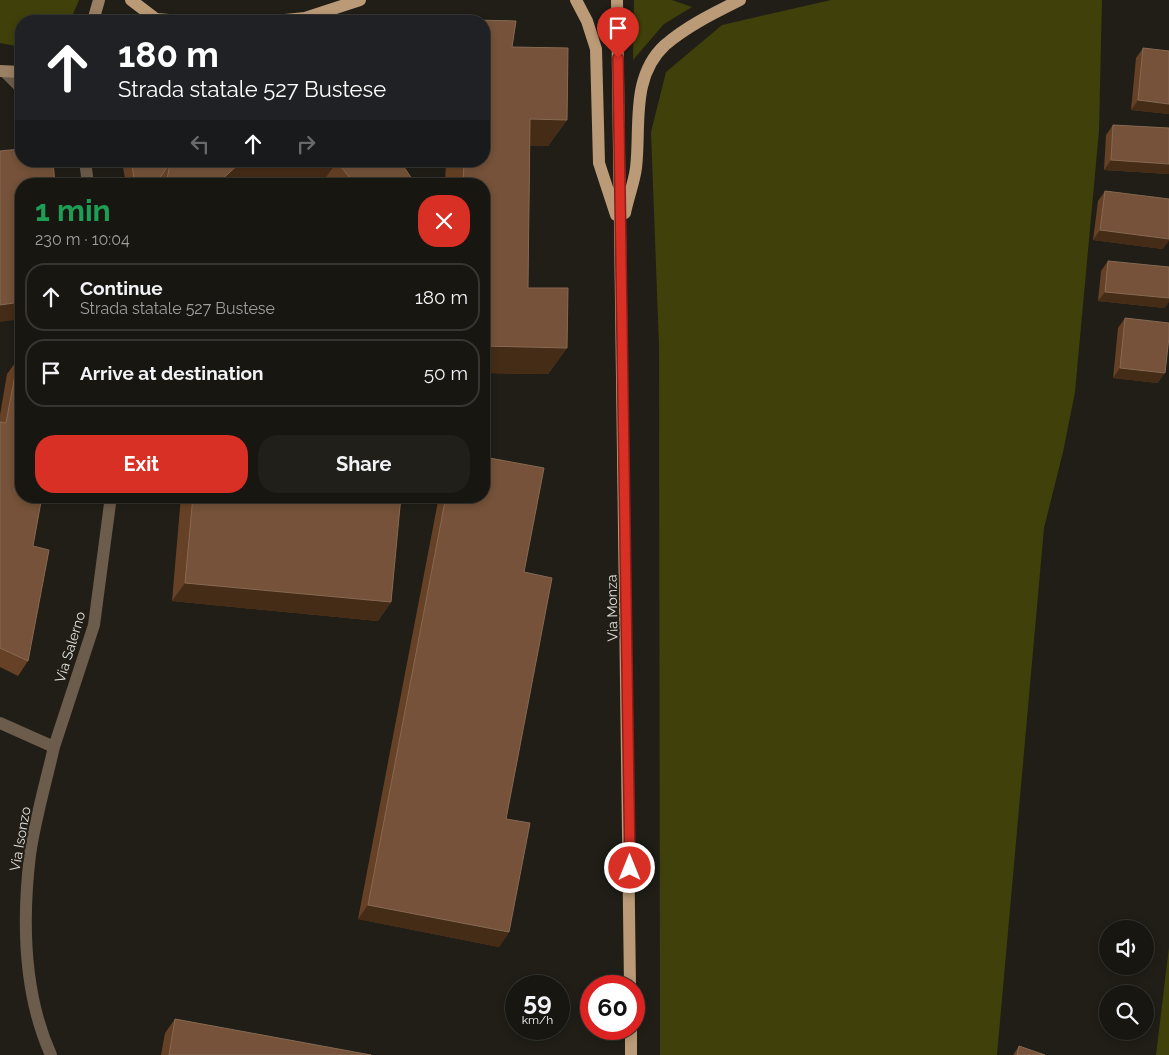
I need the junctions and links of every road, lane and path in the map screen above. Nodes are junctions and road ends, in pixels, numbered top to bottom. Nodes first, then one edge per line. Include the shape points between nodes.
1 (99, 0) edge
2 (131, 0) edge
3 (360, 0) edge
4 (576, 0) edge
5 (617, 0) edge
6 (740, 0) edge
7 (95, 15) edge
8 (147, 15) edge
9 (315, 15) edge
10 (2, 71) edge
11 (15, 72) edge
12 (15, 83) edge
13 (620, 230) junction
14 (110, 503) edge
15 (0, 723) edge
16 (54, 747) junction
17 (630, 975) edge
18 (631, 1040) edge
19 (51, 1055) edge
20 (631, 1055) edge

1 - 7 main road
2 - 8 main road
3 - 9 main road
4 - 13 main road via 596,49 599,163
5 - 13 main road, Via Monza
6 - 13 main road via 698,21 664,46 648,70 638,106 636,169
10 - 11 main road
10 - 12 street
13 - 17 main road, Via Monza
14 - 16 street, Via Salerno via 94,625
15 - 16 street
16 - 19 street, Via Isonzo via 30,854 26,927 26,963
18 - 20 main road

